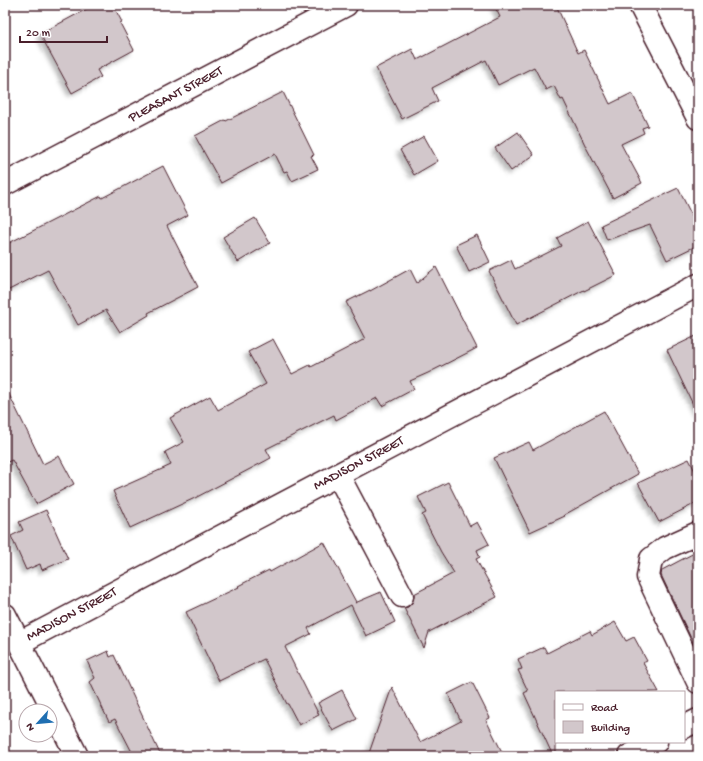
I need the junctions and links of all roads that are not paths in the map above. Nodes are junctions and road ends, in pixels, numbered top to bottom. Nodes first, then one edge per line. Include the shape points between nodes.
1 (346, 5) edge
2 (640, 5) edge
3 (698, 118) edge
4 (5, 184) edge
5 (698, 285) edge
6 (338, 475) junction
7 (698, 533) edge
8 (402, 596) dead end
9 (5, 615) edge
10 (19, 643) junction
11 (698, 682) edge
12 (698, 720) edge
13 (685, 726) edge
14 (654, 743) edge
15 (77, 756) edge
16 (629, 756) edge

1 - 4 street, PLEASANT STREET
2 - 3 street
5 - 6 street, MADISON STREET
6 - 8 street
6 - 10 street, MADISON STREET
7 - 11 street via 665,548 651,559 648,577
9 - 10 street
10 - 15 street
12 - 13 street
14 - 16 street

